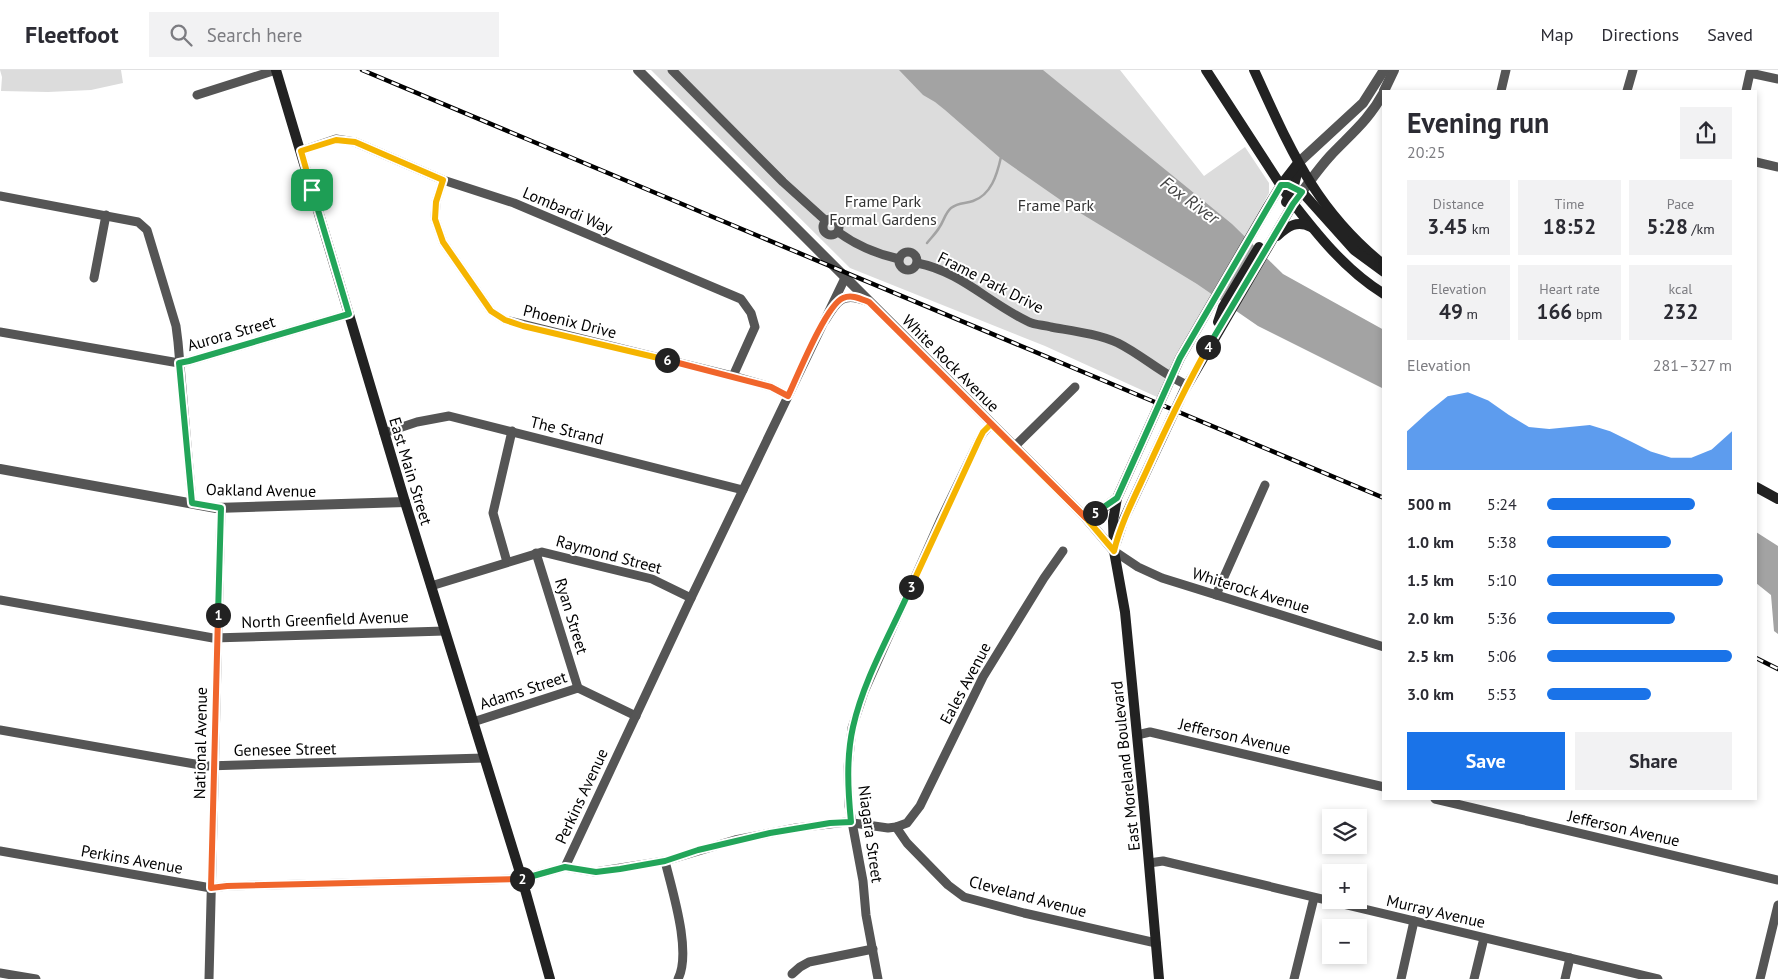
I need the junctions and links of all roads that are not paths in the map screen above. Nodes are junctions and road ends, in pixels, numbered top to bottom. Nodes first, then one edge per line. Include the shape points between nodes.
1 (276, 70) edge
2 (638, 70) edge
3 (672, 70) edge
4 (1206, 70) edge
5 (1254, 70) edge
6 (1384, 70) edge
7 (1394, 70) edge
8 (1506, 70) edge
9 (1633, 70) edge
10 (1750, 71) edge
11 (1778, 80) edge
12 (1385, 90) edge
13 (1501, 90) edge
14 (1627, 90) edge
15 (1746, 90) edge
16 (197, 95) dead end
17 (1382, 95) edge
18 (301, 151) junction
19 (1757, 162) edge
20 (1298, 163) junction
21 (1778, 167) edge
22 (443, 180) junction
23 (1309, 181) junction
24 (1281, 185) junction
25 (1298, 190) junction
26 (0, 196) edge
27 (1291, 201) junction
28 (106, 216) junction
29 (1313, 229) junction
30 (1266, 242) junction
31 (1382, 263) edge
32 (1382, 271) edge
33 (94, 278) dead end
34 (845, 278) junction
35 (1382, 293) edge
36 (869, 302) junction
37 (349, 314) junction
38 (825, 320) junction
39 (0, 332) edge
40 (179, 363) junction
41 (733, 376) junction
42 (1171, 378) junction
43 (1187, 385) junction
44 (1075, 387) dead end
45 (788, 396) junction
46 (991, 424) junction
47 (384, 432) junction
48 (512, 432) junction
49 (1014, 447) junction
50 (1139, 447) junction
51 (1154, 454) junction
52 (0, 469) edge
53 (1265, 485) dead end
54 (1757, 488) edge
55 (743, 490) junction
56 (1117, 498) junction
57 (1778, 499) edge
58 (405, 502) junction
59 (192, 503) junction
60 (221, 508) junction
61 (1086, 518) junction
62 (1063, 551) dead end
63 (1114, 551) junction
64 (536, 553) junction
65 (507, 562) junction
66 (431, 586) junction
67 (1216, 595) junction
68 (691, 598) junction
69 (0, 600) edge
70 (445, 631) junction
71 (217, 638) junction
72 (1382, 646) edge
73 (578, 688) junction
74 (636, 716) junction
75 (473, 722) junction
76 (0, 730) edge
77 (1137, 735) junction
78 (484, 758) junction
79 (214, 766) junction
80 (1382, 787) edge
81 (1439, 800) edge
82 (851, 822) junction
83 (896, 827) junction
84 (0, 851) edge
85 (665, 861) junction
86 (1149, 863) junction
87 (565, 867) junction
88 (522, 879) junction
89 (1778, 880) edge
90 (211, 888) junction
91 (1314, 898) junction
92 (1778, 905) edge
93 (1414, 921) junction
94 (1484, 938) junction
95 (1156, 943) junction
96 (873, 949) junction
97 (1570, 958) junction
98 (0, 972) edge
99 (792, 974) dead end
100 (36, 979) edge
101 (209, 979) edge
102 (550, 979) edge
103 (678, 979) edge
104 (878, 979) edge
105 (1159, 979) edge
106 (1294, 979) edge
107 (1401, 979) edge
108 (1474, 979) edge
109 (1565, 979) edge
110 (1658, 979) edge
111 (1760, 979) edge

1 - 16 street
1 - 18 main road, East Main Street
2 - 34 street, White Rock Avenue
3 - 42 street, Frame Park Drive via 825,220 826,233 838,232 872,252 899,260 903,254 911,253 917,263 948,273 1030,322 1118,343
4 - 24 main road
5 - 20 main road
6 - 20 street via 1363,102
7 - 12 street
8 - 13 street
9 - 14 street
10 - 11 street
10 - 15 street
17 - 23 street via 1360,128
18 - 22 street, Lombardi Way via 336,140 355,142
18 - 37 main road, East Main Street
19 - 21 street
20 - 23 main road
20 - 24 main road, East Moreland Boulevard
20 - 25 main road
22 - 41 street, Phoenix Drive via 435,219 443,242 491,311 523,326
22 - 41 street, Lombardi Way via 514,204 740,299 751,313 755,327
23 - 25 street
23 - 31 main road via 1330,212
24 - 25 main road
24 - 27 main road
24 - 42 main road, East Moreland Boulevard via 1212,301
25 - 27 street
25 - 32 main road via 1354,250
26 - 28 street
27 - 29 main road
27 - 30 main road, East Moreland Boulevard
28 - 33 street
28 - 40 street via 138,222 147,230 176,326
29 - 30 main road via 1295,224
29 - 35 main road via 1350,267
30 - 43 main road, East Moreland Boulevard
34 - 36 street, White Rock Avenue
34 - 38 street, Perkins Avenue
36 - 38 street via 852,296 842,298 834,304
36 - 46 street, White Rock Avenue
37 - 40 street, Aurora Street
37 - 47 main road, East Main Street
38 - 45 street, Perkins Avenue
39 - 40 street, Aurora Street
40 - 59 street
41 - 45 street, Phoenix Drive via 771,387
42 - 43 street, Frame Park Drive
42 - 50 main road, East Moreland Boulevard
43 - 51 main road, East Moreland Boulevard
44 - 49 street
45 - 55 street, Perkins Avenue
46 - 49 street, White Rock Avenue
46 - 82 street, Niagara Street via 983,432 940,521 856,712 848,768
47 - 48 street, The Strand via 449,416
47 - 58 main road, East Main Street
48 - 55 street, The Strand
48 - 65 street via 493,513
49 - 61 street, White Rock Avenue
50 - 51 main road
50 - 56 main road, East Moreland Boulevard
51 - 63 main road, East Moreland Boulevard via 1124,519
52 - 59 street, Oakland Avenue
53 - 67 street
54 - 57 main road
55 - 68 street, Perkins Avenue
56 - 61 main road
56 - 63 main road, East Moreland Boulevard
58 - 60 street, Oakland Avenue
58 - 66 main road, East Main Street
59 - 60 street, Oakland Avenue
60 - 71 street, National Avenue
61 - 63 street, White Rock Avenue
62 - 83 street, Eales Avenue via 983,677 914,816
63 - 67 street, Whiterock Avenue via 1138,568
63 - 77 main road, East Moreland Boulevard via 1125,612
64 - 65 street, Raymond Street
64 - 68 street, Raymond Street via 559,555 652,579
64 - 73 street, Ryan Street
65 - 66 street, Raymond Street
66 - 70 main road, East Main Street
67 - 72 street, Whiterock Avenue
68 - 74 street, Perkins Avenue
69 - 71 street, North Greenfield Avenue
70 - 71 street, North Greenfield Avenue
70 - 75 main road, East Main Street
71 - 79 street, National Avenue
73 - 74 street, Adams Street
73 - 75 street, Adams Street
74 - 87 street, Perkins Avenue
75 - 78 main road, East Main Street
76 - 79 street, Genesee Street
77 - 80 street, Jefferson Avenue via 1150,732
77 - 86 main road, East Moreland Boulevard
78 - 79 street, Genesee Street
78 - 88 main road, East Main Street
79 - 90 street, National Avenue
81 - 89 street, Jefferson Avenue
82 - 83 street
82 - 85 street via 770,833
82 - 96 street, Niagara Street
83 - 95 street, Cleveland Avenue via 907,843 964,897
84 - 90 street, Perkins Avenue
85 - 87 street via 596,872
85 - 103 street via 683,947 683,964
86 - 91 street, Murray Avenue via 1163,861
86 - 95 main road, East Moreland Boulevard
87 - 88 street, Perkins Avenue
88 - 90 street, Perkins Avenue
88 - 102 main road, East Main Street
90 - 101 street, National Avenue
91 - 93 street, Murray Avenue
91 - 106 street
92 - 111 street
93 - 94 street, Murray Avenue
93 - 107 street
94 - 97 street, Murray Avenue
94 - 108 street
95 - 105 main road, East Moreland Boulevard
96 - 99 street via 809,962
96 - 104 street, Niagara Street
97 - 109 street
97 - 110 street, Murray Avenue
98 - 100 street

